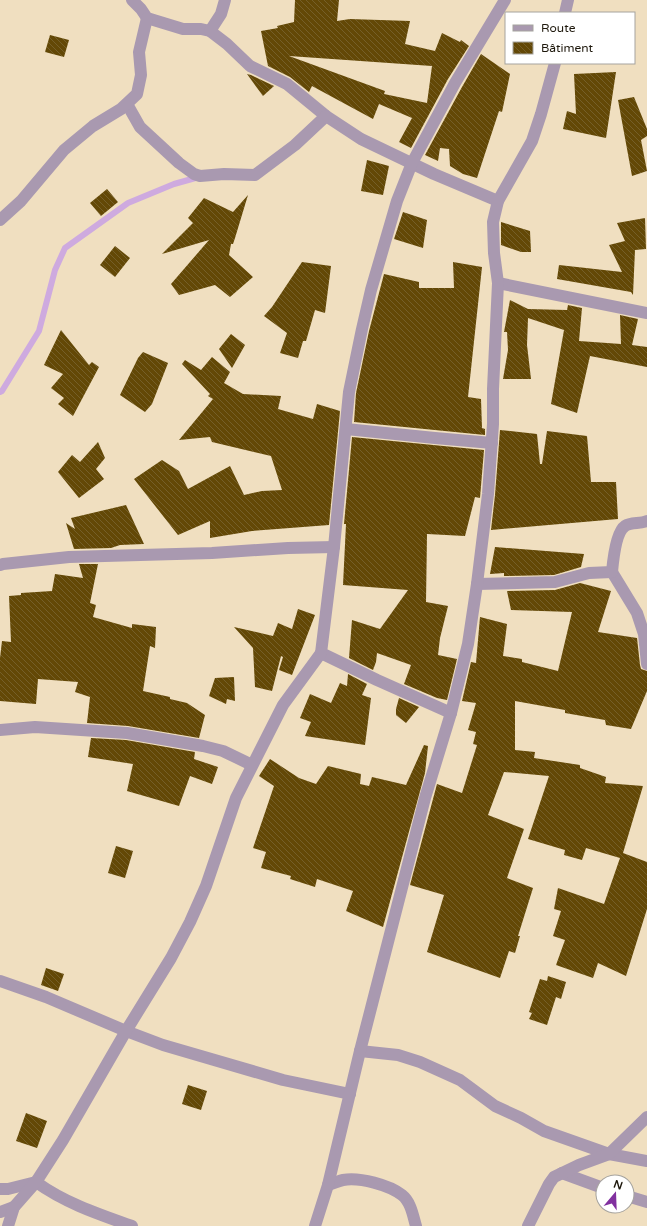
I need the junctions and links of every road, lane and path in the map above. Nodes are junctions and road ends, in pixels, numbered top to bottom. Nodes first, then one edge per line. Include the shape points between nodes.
1 (132, 0) edge
2 (225, 0) edge
3 (505, 0) edge
4 (568, 0) edge
5 (565, 12) edge
6 (147, 18) junction
7 (210, 31) junction
8 (555, 64) edge
9 (127, 104) junction
10 (326, 116) junction
11 (412, 163) junction
12 (498, 200) junction
13 (0, 220) edge
14 (498, 283) junction
15 (647, 313) edge
16 (346, 429) junction
17 (492, 443) junction
18 (647, 521) edge
19 (334, 547) junction
20 (0, 565) edge
21 (612, 572) junction
22 (477, 584) junction
23 (321, 653) junction
24 (647, 664) edge
25 (451, 713) junction
26 (0, 730) edge
27 (252, 765) junction
28 (0, 981) edge
29 (126, 1031) junction
30 (360, 1051) junction
31 (350, 1094) junction
32 (647, 1117) edge
33 (609, 1154) junction
34 (647, 1161) edge
35 (562, 1173) junction
36 (36, 1182) junction
37 (328, 1185) junction
38 (595, 1185) edge
39 (0, 1189) edge
40 (635, 1198) edge
41 (647, 1202) edge
42 (14, 1207) junction
43 (0, 1212) edge
44 (8, 1226) edge
45 (132, 1226) edge
46 (315, 1226) edge
47 (416, 1226) edge
48 (528, 1226) edge

1 - 6 street
2 - 7 street via 221,14
3 - 11 street via 455,83
4 - 5 street
6 - 7 street via 183,29
6 - 9 street via 139,52 141,75 137,94
7 - 10 street via 250,66 286,84
8 - 12 street via 532,141
9 - 10 street via 140,127 180,163 200,176 255,175
9 - 13 street via 64,150 21,201
10 - 11 street via 361,139
11 - 12 street
11 - 16 street via 371,290 349,392
12 - 14 street via 493,222
14 - 15 street
14 - 17 street
16 - 17 street
16 - 19 street
17 - 22 street
18 - 21 street via 625,526 622,530
19 - 20 street via 69,557
19 - 23 street
21 - 22 street via 589,574 555,582
21 - 24 street via 637,613 644,634
22 - 25 street via 468,644
23 - 25 street
23 - 27 street via 283,705
25 - 30 street via 425,798
26 - 27 street via 35,726 126,733 223,751
27 - 29 street via 236,798 206,886 190,922
28 - 29 street via 46,997
29 - 31 street via 283,1080
29 - 36 street
30 - 31 street
30 - 33 street via 398,1055 420,1062 460,1080 495,1106 544,1131
31 - 37 street
32 - 33 street
33 - 34 street
33 - 35 street
35 - 38 street
35 - 48 street via 548,1184
36 - 39 street
36 - 42 street
36 - 45 street via 75,1205
37 - 46 street
37 - 47 street via 344,1180 362,1180 386,1187 403,1196 412,1210
40 - 41 street
42 - 43 street
42 - 44 street

